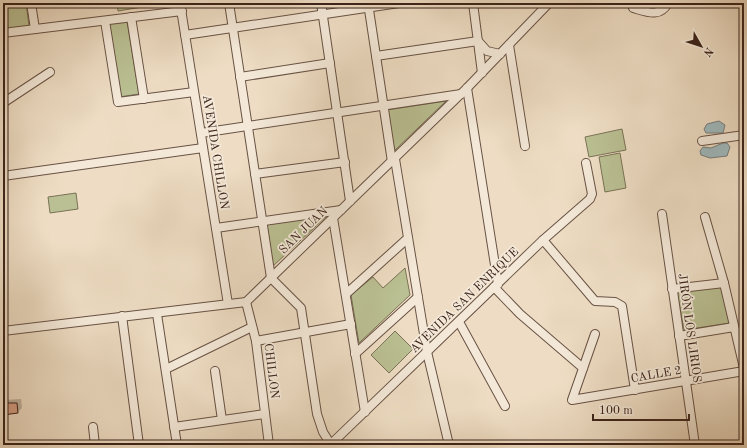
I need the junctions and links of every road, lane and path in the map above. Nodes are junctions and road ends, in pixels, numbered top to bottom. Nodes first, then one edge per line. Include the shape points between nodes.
1 (31, 3) edge
2 (229, 3) edge
3 (321, 3) edge
4 (399, 3) edge
5 (473, 3) edge
6 (549, 3) edge
7 (632, 3) edge
8 (668, 3) edge
9 (368, 5) edge
10 (181, 7) edge
11 (323, 15) junction
12 (131, 17) junction
13 (105, 21) junction
14 (233, 28) junction
15 (35, 29) junction
16 (3, 33) edge
17 (185, 35) junction
18 (478, 41) junction
19 (509, 45) junction
20 (500, 54) junction
21 (376, 56) junction
22 (330, 63) junction
23 (50, 72) dead end
24 (482, 73) junction
25 (240, 77) junction
26 (464, 91) junction
27 (194, 92) junction
28 (144, 98) junction
29 (3, 103) edge
30 (383, 106) junction
31 (337, 113) junction
32 (248, 126) junction
33 (201, 133) junction
34 (744, 135) edge
35 (702, 141) dead end
36 (524, 146) dead end
37 (203, 148) junction
38 (393, 161) junction
39 (344, 162) junction
40 (586, 163) dead end
41 (255, 174) junction
42 (3, 176) edge
43 (350, 201) junction
44 (341, 210) junction
45 (662, 214) dead end
46 (705, 217) dead end
47 (333, 218) junction
48 (262, 221) junction
49 (216, 228) junction
50 (408, 238) junction
51 (543, 240) junction
52 (271, 278) junction
53 (724, 283) junction
54 (496, 286) junction
55 (672, 289) junction
56 (346, 294) junction
57 (418, 297) junction
58 (246, 302) junction
59 (228, 304) junction
60 (157, 314) junction
61 (122, 316) junction
62 (459, 322) junction
63 (351, 324) junction
64 (252, 326) junction
65 (734, 327) junction
66 (3, 331) edge
67 (305, 333) junction
68 (595, 334) dead end
69 (679, 336) junction
70 (256, 341) junction
71 (427, 352) junction
72 (356, 354) junction
73 (583, 368) junction
74 (744, 368) edge
75 (166, 369) junction
76 (215, 371) dead end
77 (744, 371) edge
78 (685, 382) junction
79 (635, 390) junction
80 (505, 406) dead end
81 (365, 412) junction
82 (265, 414) junction
83 (222, 420) junction
84 (93, 427) dead end
85 (174, 427) junction
86 (95, 445) edge
87 (139, 445) edge
88 (177, 445) edge
89 (269, 445) edge
90 (330, 445) edge
91 (449, 445) edge
92 (695, 445) edge

1 - 15 street
2 - 14 street
3 - 11 street
4 - 9 street
5 - 18 street
6 - 19 street, SAN JUAN
7 - 8 street via 633,8 654,14 662,12
9 - 11 street
9 - 21 street
10 - 12 street
10 - 17 street, AVENIDA CHILLON
11 - 14 street
11 - 22 street
12 - 13 street
12 - 28 street
13 - 15 street
13 - 28 street via 118,102
14 - 17 street
14 - 25 street
15 - 16 street
17 - 27 street, AVENIDA CHILLON
18 - 20 street via 486,51
18 - 21 street
18 - 24 street
19 - 20 street, SAN JUAN
19 - 36 street
20 - 24 street, SAN JUAN
21 - 30 street
22 - 25 street
22 - 31 street
23 - 29 street
24 - 26 street, SAN JUAN
25 - 32 street
26 - 30 street
26 - 38 street, SAN JUAN
26 - 54 street
27 - 28 street
27 - 33 street, AVENIDA CHILLON
30 - 31 street
30 - 38 street
31 - 32 street
31 - 39 street
32 - 33 street
32 - 41 street
33 - 37 street, AVENIDA CHILLON
34 - 35 street
37 - 42 street
37 - 49 street, AVENIDA CHILLON
38 - 43 street, SAN JUAN
38 - 50 street
39 - 41 street
39 - 43 street
40 - 51 street, AVENIDA SAN ENRIQUE via 592,194 590,199
41 - 48 street
43 - 44 street, SAN JUAN
44 - 47 street, SAN JUAN
44 - 48 street
45 - 55 street, JIRÓN LOS LIRIOS
46 - 53 street
47 - 52 street, SAN JUAN
47 - 56 street
48 - 49 street
48 - 52 street
49 - 59 street, AVENIDA CHILLON
50 - 56 street
50 - 57 street
51 - 54 street, AVENIDA SAN ENRIQUE
51 - 79 street via 595,301 614,302 622,306
52 - 58 street, SAN JUAN
52 - 67 street via 299,305
53 - 55 street
53 - 65 street
54 - 62 street, AVENIDA SAN ENRIQUE
54 - 73 street via 520,314
55 - 69 street, JIRÓN LOS LIRIOS
56 - 63 street
57 - 71 street
57 - 72 street
58 - 59 street
58 - 64 street, CHILLON
59 - 60 street
60 - 61 street
60 - 75 street
61 - 66 street
61 - 87 street
62 - 71 street, AVENIDA SAN ENRIQUE
62 - 80 street
63 - 67 street
63 - 72 street
64 - 70 street, CHILLON
64 - 75 street
65 - 69 street
65 - 74 street
67 - 70 street
67 - 90 street via 317,414
68 - 73 street
69 - 78 street, JIRÓN LOS LIRIOS
70 - 82 street, CHILLON
71 - 81 street, AVENIDA SAN ENRIQUE
71 - 91 street
72 - 81 street
73 - 79 street, CALLE 2 via 572,400
75 - 85 street
76 - 83 street
77 - 78 street, CALLE 2
78 - 79 street, CALLE 2
78 - 92 street, JIRÓN LOS LIRIOS
81 - 90 street, AVENIDA SAN ENRIQUE
82 - 83 street
82 - 89 street, CHILLON
83 - 85 street
84 - 86 street
85 - 88 street

